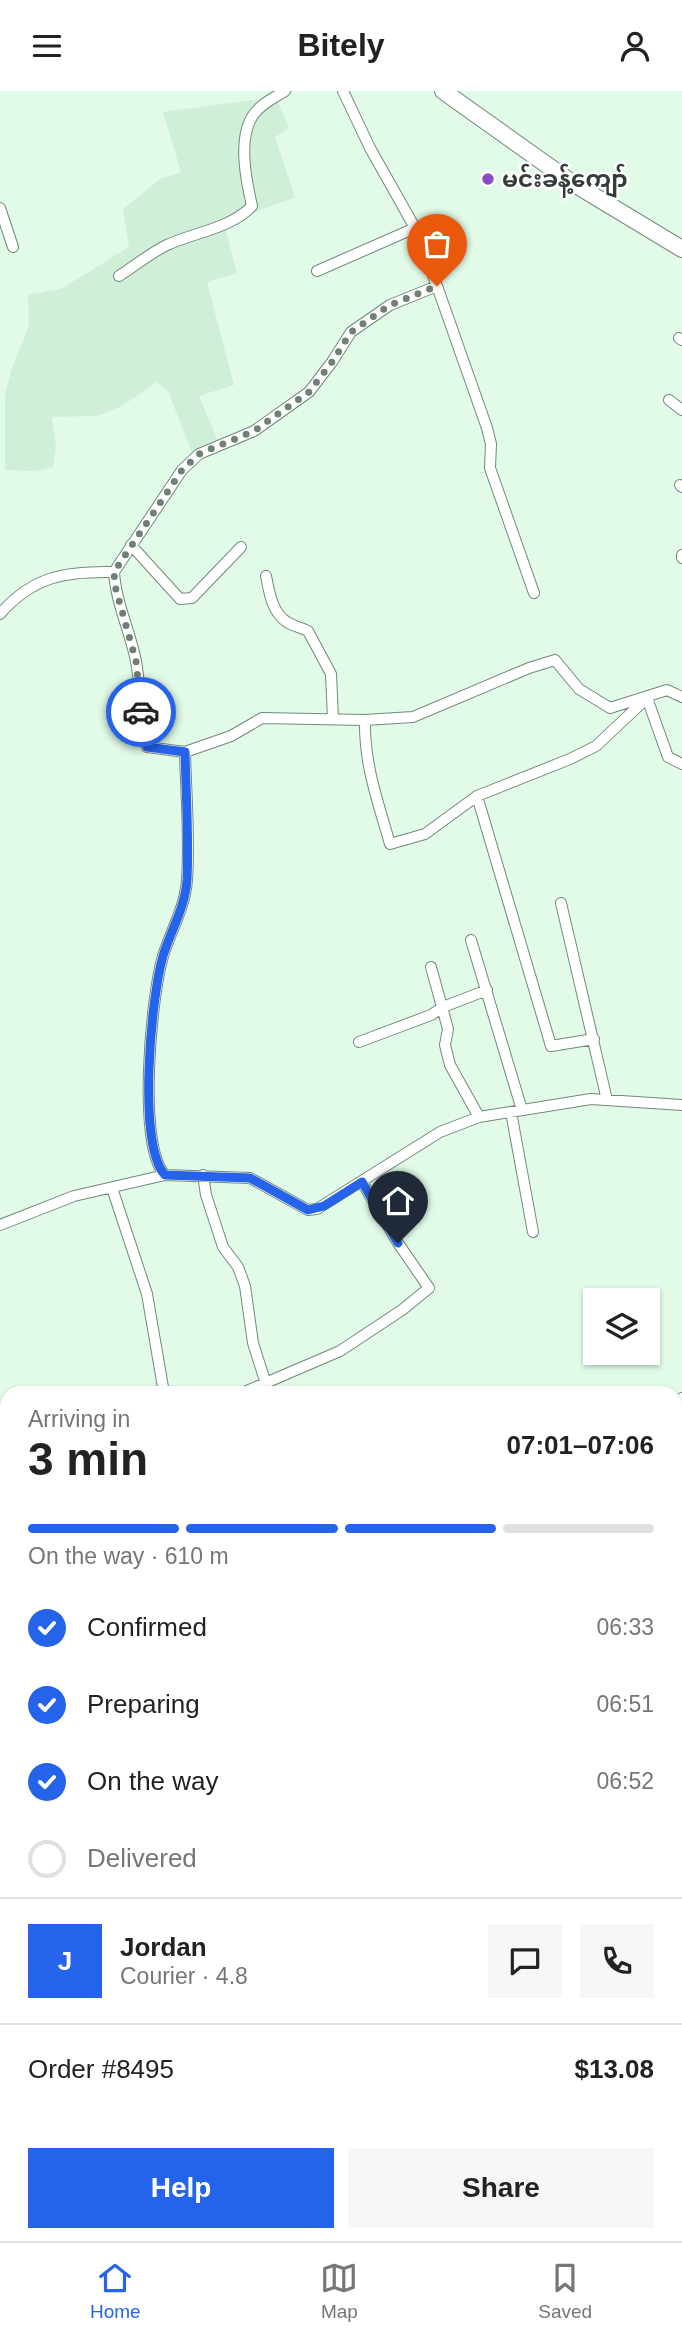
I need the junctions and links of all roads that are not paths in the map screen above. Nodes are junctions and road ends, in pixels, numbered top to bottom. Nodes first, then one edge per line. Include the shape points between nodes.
1 (285, 91) edge
2 (343, 91) edge
3 (443, 91) edge
4 (0, 208) edge
5 (415, 228) junction
6 (13, 247) dead end
7 (682, 249) edge
8 (317, 271) dead end
9 (120, 276) dead end
10 (437, 286) junction
11 (668, 400) dead end
12 (682, 410) edge
13 (131, 545) junction
14 (241, 547) dead end
15 (114, 572) junction
16 (265, 576) dead end
17 (534, 593) dead end
18 (0, 614) edge
19 (682, 697) edge
20 (647, 698) junction
21 (333, 719) junction
22 (365, 720) junction
23 (185, 752) junction
24 (682, 764) edge
25 (477, 796) junction
26 (561, 903) dead end
27 (471, 940) dead end
28 (431, 967) dead end
29 (487, 990) junction
30 (443, 1007) junction
31 (594, 1039) junction
32 (359, 1042) dead end
33 (607, 1100) junction
34 (682, 1105) edge
35 (522, 1110) junction
36 (511, 1112) junction
37 (479, 1117) junction
38 (165, 1175) junction
39 (203, 1175) junction
40 (362, 1182) junction
41 (113, 1188) junction
42 (0, 1225) edge
43 (533, 1232) dead end
44 (163, 1386) edge
45 (262, 1386) edge
46 (266, 1386) edge

1 - 9 street via 264,104 247,128 247,184 252,206 203,234 167,245
2 - 5 street
3 - 7 highway via 571,181
4 - 6 street
5 - 8 street
5 - 10 street
10 - 13 street via 390,305 351,332 309,392 298,400 254,431 199,454 182,470
10 - 17 street via 487,428 490,468
11 - 12 street
13 - 14 street via 185,601
13 - 15 street
15 - 18 street via 64,573 15,597
15 - 23 street via 136,661 147,747
16 - 21 street via 279,615 308,631 331,674
19 - 20 street via 667,690
20 - 22 street via 610,708 579,689 555,660 413,717
20 - 24 street via 668,757
20 - 25 street via 596,746
21 - 22 street
21 - 23 street via 262,718 231,736
22 - 25 street via 368,767 390,844 425,834
23 - 38 street via 187,879 183,906 163,957 150,1047 153,1150
25 - 31 street via 551,1047
26 - 31 street
27 - 29 street
28 - 30 street
29 - 30 street
29 - 35 street
30 - 32 street
30 - 37 street via 448,1029 444,1045 450,1065
31 - 33 street
33 - 34 street
33 - 35 street
35 - 36 street
36 - 37 street
36 - 43 street
37 - 40 street via 440,1132
38 - 39 street
38 - 41 street
39 - 40 street via 250,1178 308,1210 324,1206
39 - 45 street via 223,1247 239,1267 245,1286
40 - 46 street via 429,1288 340,1351
41 - 42 street via 74,1196
41 - 44 street via 147,1294

